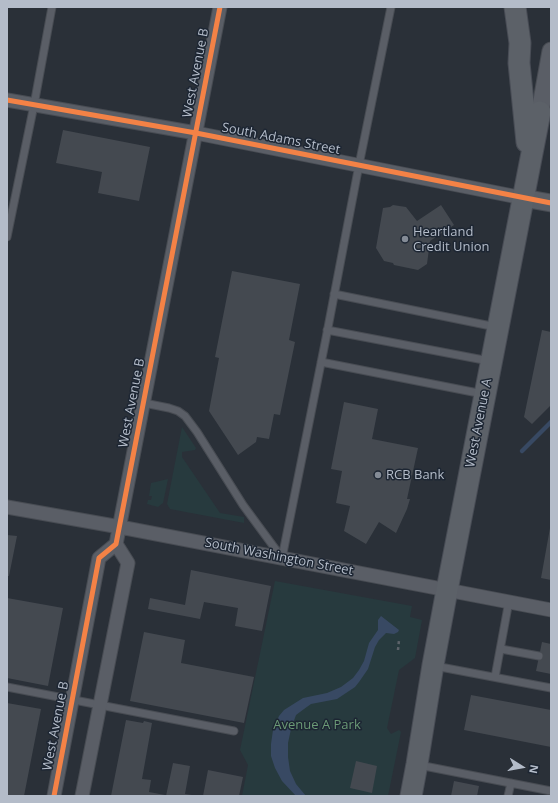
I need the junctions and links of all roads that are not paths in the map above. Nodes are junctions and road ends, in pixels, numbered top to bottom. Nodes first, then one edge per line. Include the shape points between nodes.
1 (52, 7) edge
2 (220, 7) edge
3 (391, 7) edge
4 (515, 7) edge
5 (551, 51) edge
6 (7, 100) edge
7 (34, 105) junction
8 (545, 108) edge
9 (196, 134) junction
10 (551, 138) edge
11 (359, 165) junction
12 (530, 165) junction
13 (524, 198) junction
14 (551, 203) edge
15 (7, 237) edge
16 (334, 294) junction
17 (498, 327) junction
18 (327, 330) junction
19 (492, 361) junction
20 (321, 362) junction
21 (485, 395) junction
22 (144, 403) junction
23 (7, 507) edge
24 (120, 527) junction
25 (116, 544) junction
26 (282, 558) junction
27 (447, 590) junction
28 (509, 602) junction
29 (551, 610) edge
30 (500, 649) junction
31 (539, 656) dead end
32 (433, 665) junction
33 (495, 677) junction
34 (7, 687) edge
35 (551, 688) edge
36 (72, 700) junction
37 (100, 705) junction
38 (234, 731) dead end
39 (417, 764) junction
40 (511, 783) junction
41 (551, 791) edge
42 (54, 796) edge
43 (82, 796) edge
44 (410, 796) edge
45 (508, 796) edge

1 - 7 lane
2 - 9 street, West Avenue B
3 - 11 lane
4 - 12 main road
5 - 8 street, West Avenue A
6 - 7 street, South Adams Street
7 - 9 street, South Adams Street
7 - 15 lane
8 - 10 main road
8 - 12 main road, West Avenue A
9 - 11 street, South Adams Street
9 - 22 street, West Avenue B
11 - 13 street, South Adams Street
11 - 16 lane
12 - 13 main road, West Avenue A
13 - 14 street, South Adams Street
13 - 17 main road, West Avenue A
16 - 17 lane
16 - 18 lane
17 - 19 main road, West Avenue A
18 - 19 lane
18 - 20 lane
19 - 21 main road, West Avenue A
20 - 21 lane
20 - 26 lane
21 - 27 main road, West Avenue A
22 - 24 street, West Avenue B
22 - 26 lane via 169,408 185,416 243,505
23 - 24 street, South Washington Street
24 - 25 street, West Avenue B
24 - 26 street, South Washington Street
25 - 36 street, West Avenue B via 99,558
25 - 37 street via 128,563
26 - 27 street, South Washington Street
27 - 28 street, South Washington Street
27 - 32 main road, West Avenue A
28 - 29 street, South Washington Street
28 - 30 lane
30 - 31 lane
30 - 33 lane
32 - 33 lane
32 - 39 main road, West Avenue A
33 - 35 lane
34 - 36 lane
36 - 37 lane
36 - 42 street, West Avenue B
37 - 38 lane
37 - 43 street
39 - 40 lane
39 - 44 main road, West Avenue A
40 - 41 lane
40 - 45 lane

